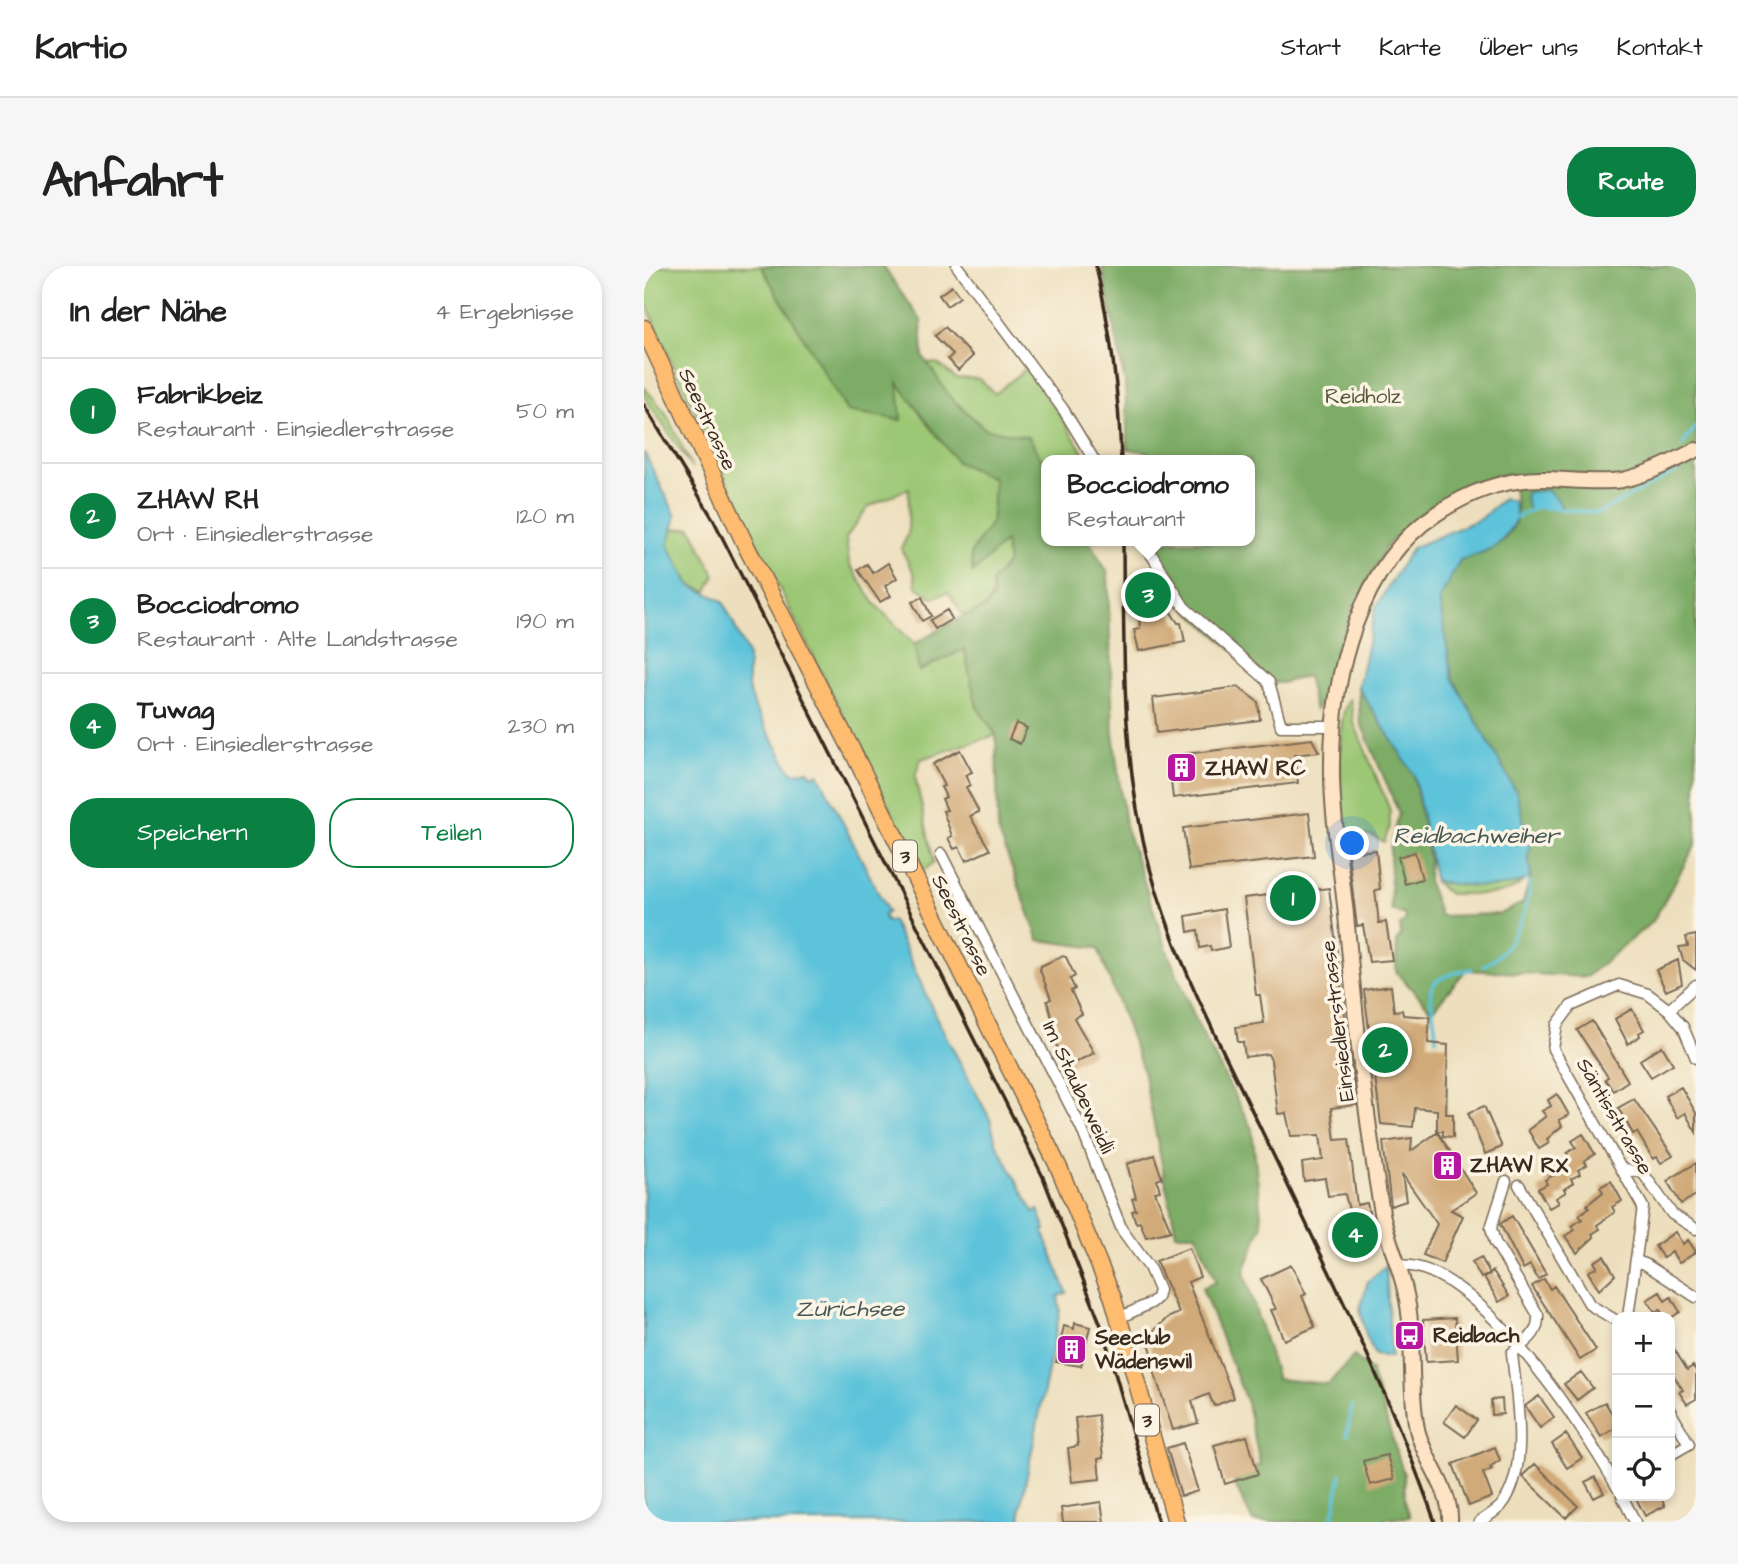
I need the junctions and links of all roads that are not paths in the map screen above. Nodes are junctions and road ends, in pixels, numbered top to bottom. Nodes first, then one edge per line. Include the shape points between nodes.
1 (957, 266) edge
2 (644, 328) edge
3 (1696, 450) edge
4 (1091, 455) edge
5 (1146, 546) edge
6 (1334, 726) junction
7 (941, 854) dead end
8 (1696, 985) edge
9 (1669, 1010) junction
10 (1696, 1058) edge
11 (1623, 1169) junction
12 (1506, 1181) dead end
13 (1519, 1185) dead end
14 (1696, 1229) edge
15 (1636, 1261) junction
16 (1397, 1266) junction
17 (1696, 1297) edge
18 (1629, 1312) edge
19 (1119, 1318) junction
20 (1612, 1318) edge
21 (1520, 1346) junction
22 (1675, 1418) edge
23 (1693, 1445) edge
24 (1675, 1453) edge
25 (1612, 1478) edge
26 (1624, 1501) edge
27 (1176, 1522) edge
28 (1450, 1522) edge
29 (1479, 1522) edge
30 (1635, 1522) edge

1 - 4 street via 1063,408
2 - 19 main road, Seestrasse / 3 via 746,547 1059,1168
3 - 6 main road, Einsiedlerstrasse via 1622,480 1540,479 1493,487 1464,496 1434,515 1408,535 1386,561 1363,606 1345,659
5 - 6 street via 1184,607 1269,682 1282,726
6 - 16 main road, Einsiedlerstrasse via 1331,765 1336,844 1350,971 1383,1214
7 - 19 street, Im Staubeweidli via 1081,1127 1122,1230 1149,1267 1159,1290 1151,1303
8 - 9 street
9 - 10 street, Säntisstrasse via 1683,1027
9 - 11 street, Säntisstrasse via 1648,994 1619,985 1571,1006 1557,1025 1553,1049
11 - 14 street via 1643,1173 1672,1214
11 - 15 street, Säntisstrasse via 1643,1208
12 - 21 street via 1491,1228 1538,1315 1534,1334
13 - 20 street via 1590,1305
15 - 17 street
15 - 18 street, Säntisstrasse
16 - 21 street via 1423,1266 1445,1280
16 - 28 main road, Einsiedlerstrasse via 1406,1292 1417,1428 1424,1454 1448,1500
19 - 27 main road, Seestrasse / 3
21 - 25 street
21 - 29 street via 1512,1353 1520,1448 1508,1495
22 - 23 street
23 - 24 street
26 - 30 street

